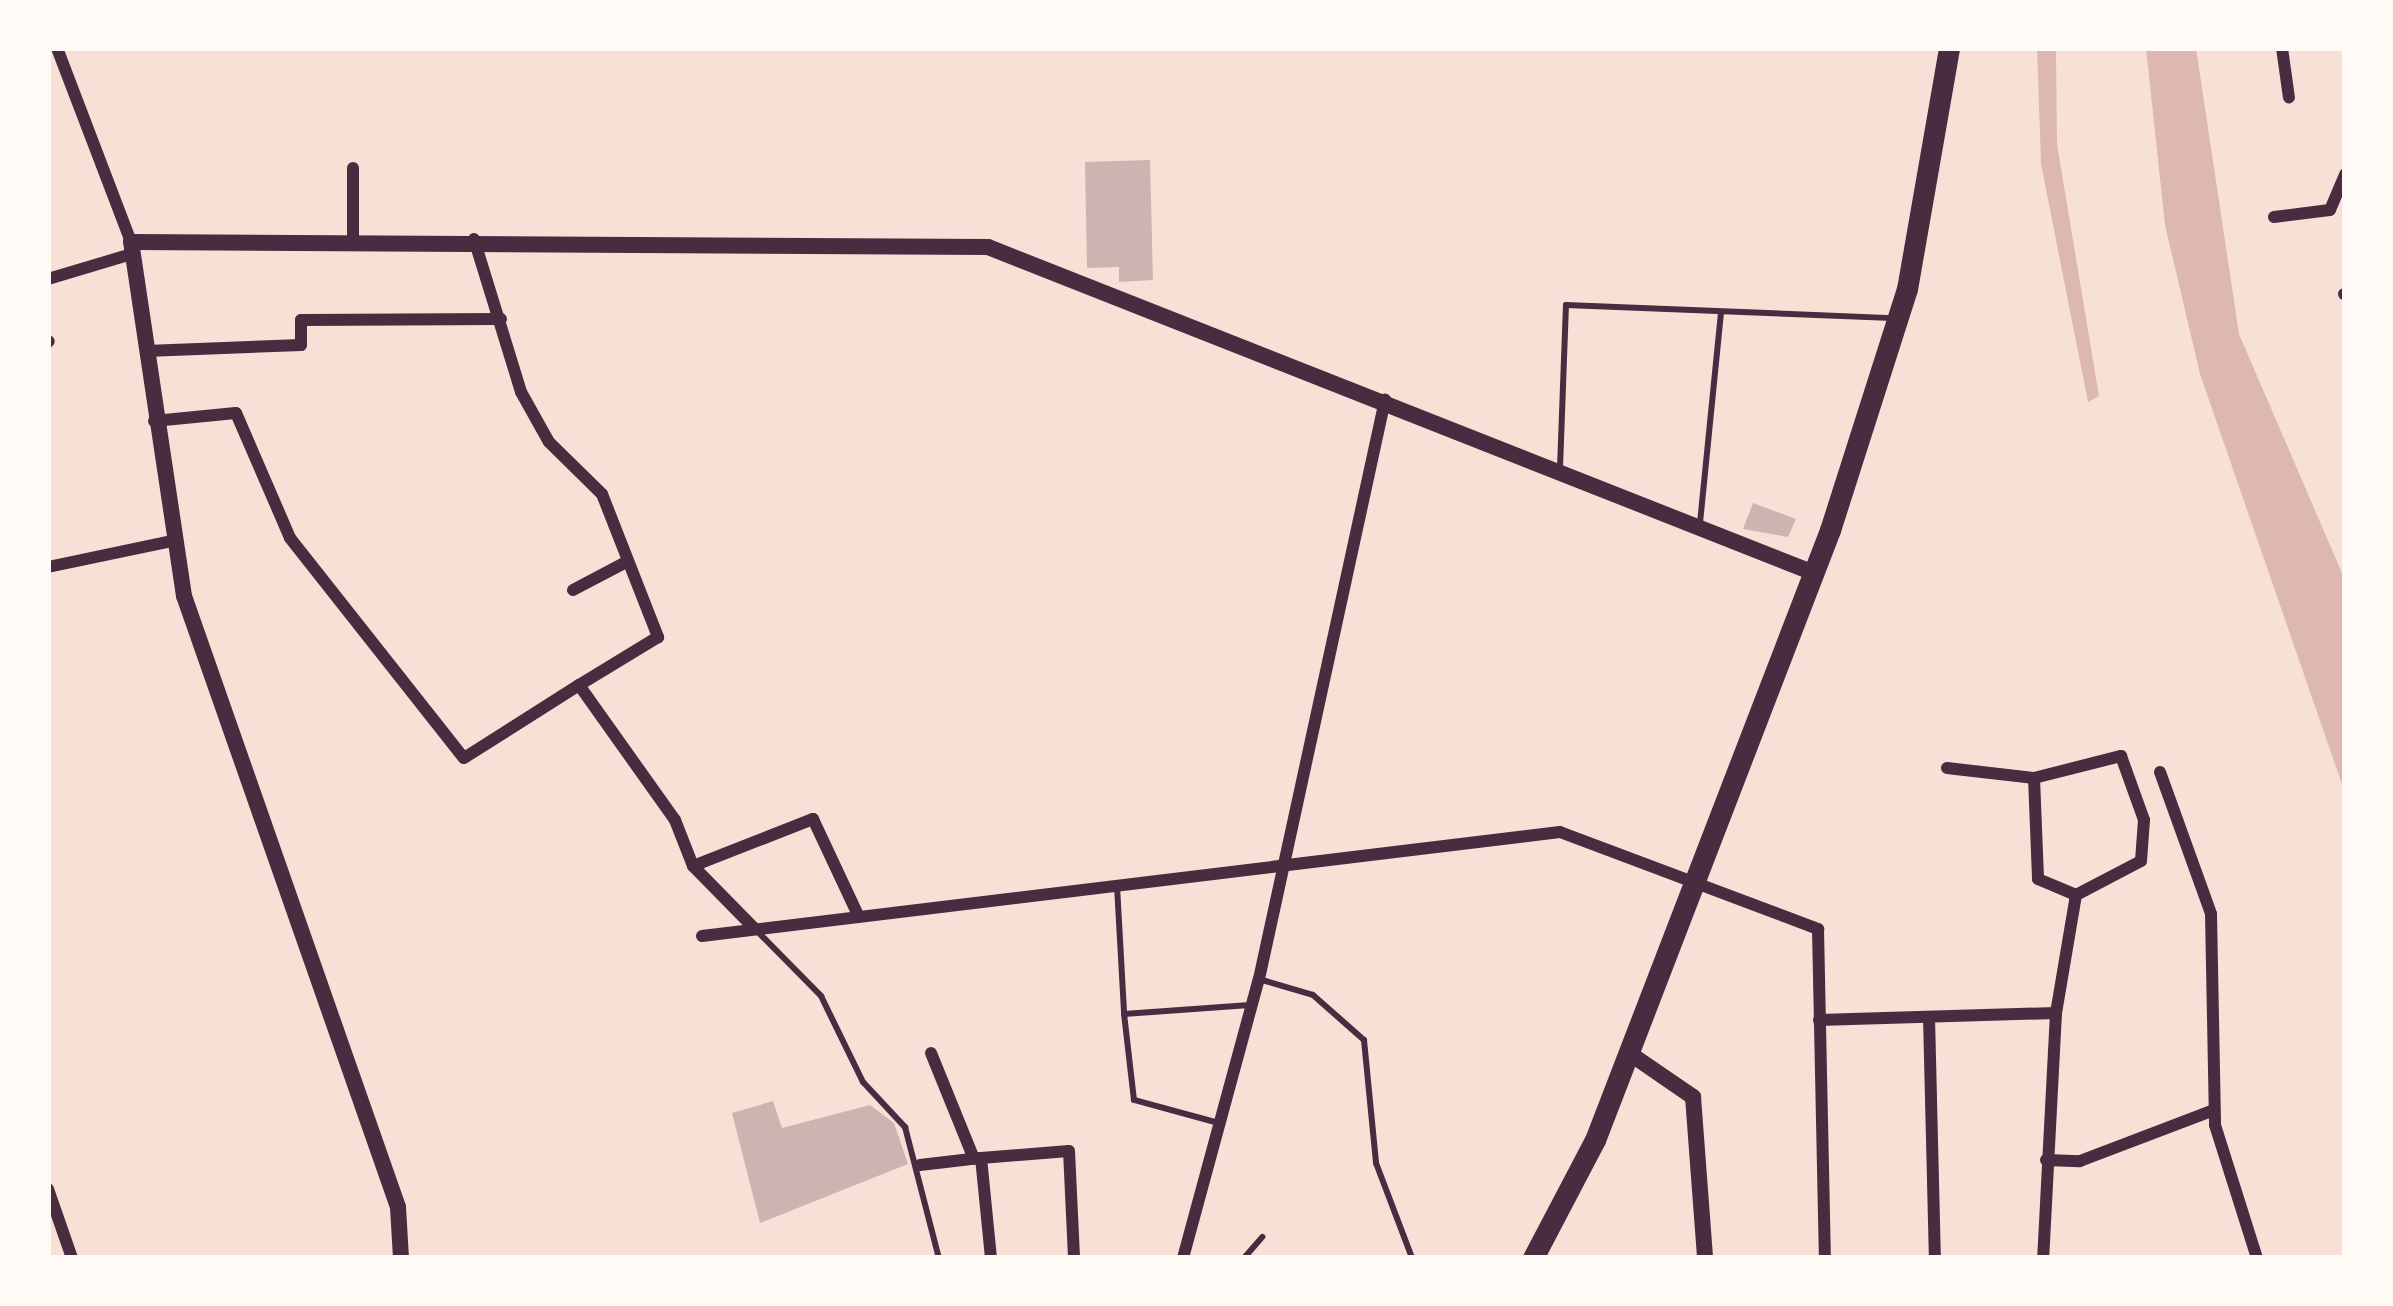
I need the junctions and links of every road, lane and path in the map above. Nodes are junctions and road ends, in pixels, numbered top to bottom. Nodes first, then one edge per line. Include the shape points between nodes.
1 (57, 48) edge
2 (1949, 48) edge
3 (2282, 48) edge
4 (2290, 98) dead end
5 (353, 168) dead end
6 (2345, 174) edge
7 (2274, 217) dead end
8 (474, 237) junction
9 (353, 238) junction
10 (132, 248) junction
11 (48, 279) edge
12 (1721, 312) junction
13 (1898, 318) junction
14 (501, 319) junction
15 (146, 351) junction
16 (1385, 399) junction
17 (154, 421) junction
18 (1560, 472) junction
19 (1699, 527) junction
20 (171, 542) junction
21 (628, 561) junction
22 (48, 567) edge
23 (1814, 573) junction
24 (573, 590) dead end
25 (579, 685) junction
26 (1947, 768) dead end
27 (2160, 772) dead end
28 (2034, 778) junction
29 (1286, 864) junction
30 (693, 866) junction
31 (1698, 880) junction
32 (1117, 886) junction
33 (2076, 896) junction
34 (859, 916) junction
35 (754, 929) junction
36 (702, 936) dead end
37 (1259, 979) junction
38 (1250, 1005) junction
39 (2056, 1013) junction
40 (1124, 1014) junction
41 (1929, 1017) junction
42 (1819, 1021) junction
43 (931, 1053) dead end
44 (1629, 1053) junction
45 (2214, 1110) junction
46 (1215, 1122) junction
47 (978, 1159) junction
48 (2047, 1160) junction
49 (920, 1165) junction
50 (48, 1189) edge
51 (1262, 1238) dead end
52 (72, 1258) edge
53 (401, 1258) edge
54 (939, 1258) edge
55 (991, 1258) edge
56 (1074, 1258) edge
57 (1183, 1258) edge
58 (1244, 1258) edge
59 (1412, 1258) edge
60 (1533, 1258) edge
61 (1705, 1258) edge
62 (1826, 1258) edge
63 (1935, 1258) edge
64 (2044, 1258) edge
65 (2257, 1258) edge

1 - 10 street
2 - 13 highway
3 - 4 street
5 - 9 street
6 - 7 street via 2330,210
8 - 9 street
8 - 14 street
8 - 16 street via 962,242
9 - 10 street
10 - 11 street
10 - 15 street
12 - 13 lane
12 - 18 lane via 1566,305
12 - 19 lane
13 - 23 highway
14 - 15 street via 301,320 301,345
14 - 21 street via 521,392 548,442 602,494
15 - 17 street
16 - 18 street
16 - 29 street
17 - 20 street
17 - 25 street via 236,413 290,538 464,758
18 - 19 street
19 - 23 street
20 - 22 street
20 - 53 street via 238,768 398,1208
21 - 24 street
21 - 25 street via 658,637
23 - 31 highway
25 - 30 street via 675,820
26 - 28 street
27 - 45 street via 2211,914 2221,1016
28 - 33 street via 2038,879
28 - 33 street via 2121,756 2144,820 2141,861
29 - 31 street via 1560,832
29 - 32 street
29 - 37 street
30 - 34 street via 813,819
30 - 35 street
31 - 42 street via 1818,928
31 - 44 highway
32 - 34 street
32 - 40 lane
33 - 39 street
34 - 35 street
35 - 36 street
35 - 49 lane via 821,995 839,1045 905,1127
37 - 38 street
37 - 59 lane via 1313,995 1364,1040 1376,1163
38 - 40 lane
38 - 46 street
39 - 41 street
39 - 48 street
40 - 46 lane via 1133,1100
41 - 42 street
41 - 63 street
42 - 62 street
43 - 47 street
44 - 60 highway
44 - 61 street via 1693,1097
45 - 48 street via 2080,1161
45 - 65 street
46 - 57 street
47 - 49 street
47 - 55 street
47 - 56 street via 1069,1151
48 - 64 street
49 - 54 lane
50 - 52 street
51 - 58 lane

